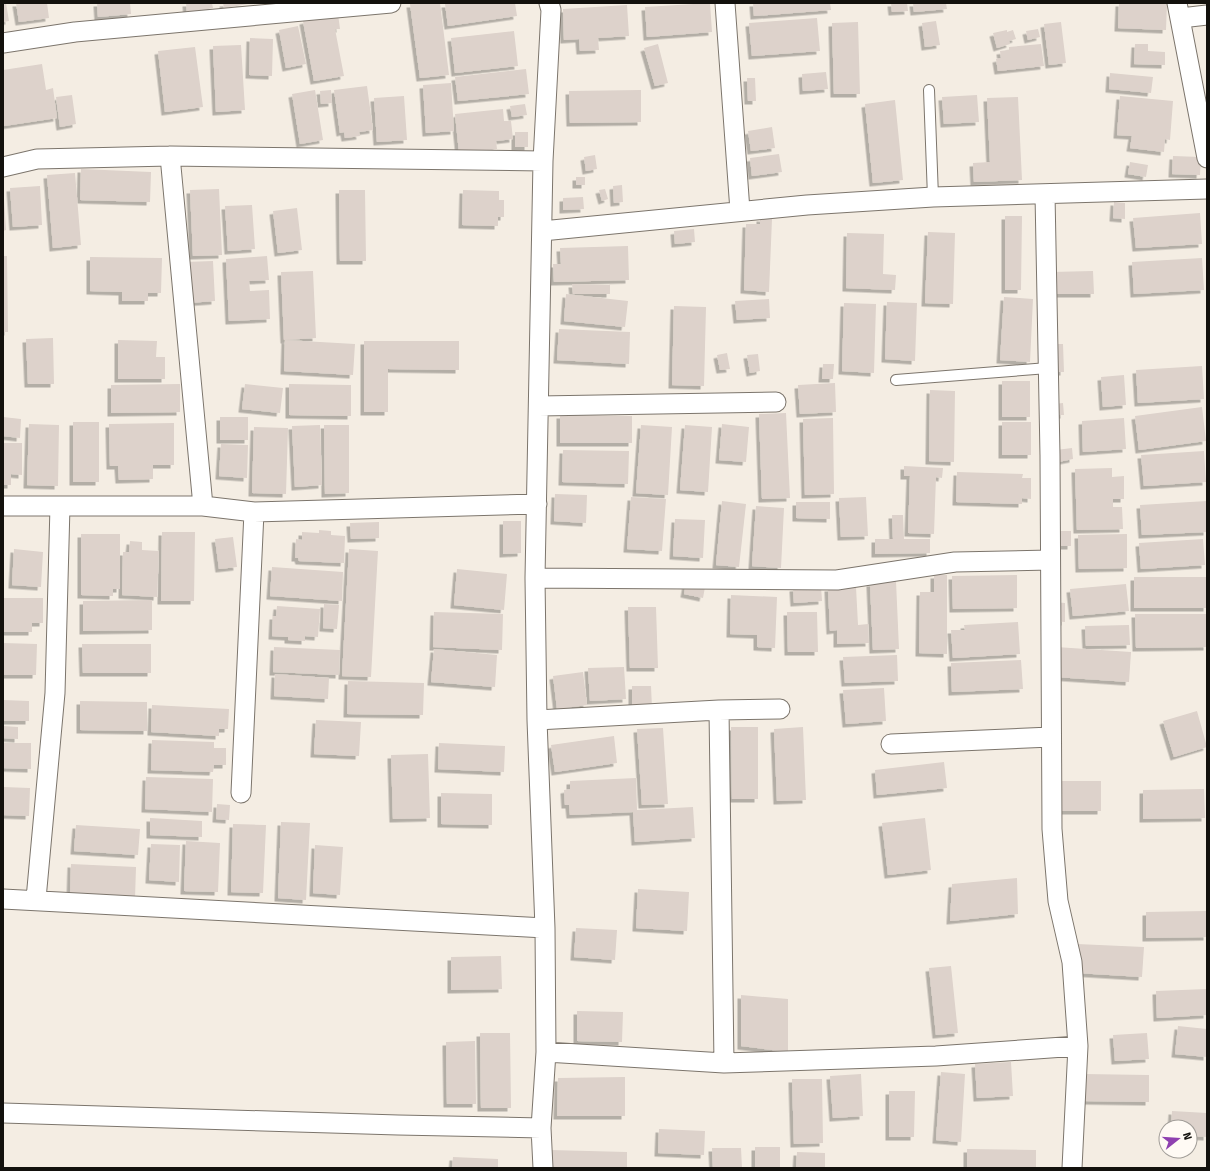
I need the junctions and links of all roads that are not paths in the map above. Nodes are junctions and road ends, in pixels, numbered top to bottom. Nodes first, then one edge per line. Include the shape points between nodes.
1 (391, 3) edge
2 (549, 3) edge
3 (725, 3) edge
4 (1179, 11) edge
5 (1207, 15) edge
6 (3, 43) edge
7 (929, 90) dead end
8 (170, 156) junction
9 (1207, 158) edge
10 (543, 161) junction
11 (3, 167) edge
12 (1207, 189) edge
13 (1045, 194) junction
14 (933, 197) junction
15 (740, 211) junction
16 (542, 231) junction
17 (1048, 368) junction
18 (896, 380) dead end
19 (776, 402) dead end
20 (538, 406) junction
21 (537, 504) junction
22 (3, 506) edge
23 (60, 506) junction
24 (203, 506) junction
25 (254, 512) junction
26 (1050, 560) junction
27 (535, 578) junction
28 (780, 709) dead end
29 (719, 710) junction
30 (537, 720) junction
31 (1051, 737) junction
32 (891, 744) dead end
33 (242, 793) dead end
34 (3, 899) edge
35 (36, 899) junction
36 (545, 928) junction
37 (1078, 1046) junction
38 (546, 1052) junction
39 (724, 1063) junction
40 (3, 1113) edge
41 (540, 1128) junction
42 (543, 1168) edge
43 (1072, 1168) edge

1 - 6 street via 75,32
2 - 10 street via 551,10
3 - 15 street
4 - 5 street
4 - 9 street
7 - 14 lane
8 - 10 street
8 - 11 street via 37,159
8 - 24 street
10 - 16 street
12 - 13 street
13 - 14 street
13 - 17 street
14 - 15 street
15 - 16 street
16 - 20 street
17 - 18 lane
17 - 26 street
19 - 20 street
20 - 21 street
21 - 25 street
21 - 27 street
22 - 23 street
23 - 24 street
23 - 35 street via 55,693
24 - 25 street
25 - 33 street
26 - 27 street via 955,562 837,580
26 - 31 street
27 - 30 street
28 - 29 street
29 - 30 street
29 - 39 street
30 - 36 street
31 - 32 street
31 - 37 street via 1052,829 1058,900 1072,962
34 - 35 street
35 - 36 street
36 - 38 street
37 - 39 street via 936,1056
37 - 43 street
38 - 39 street
38 - 41 street
40 - 41 street
41 - 42 street

